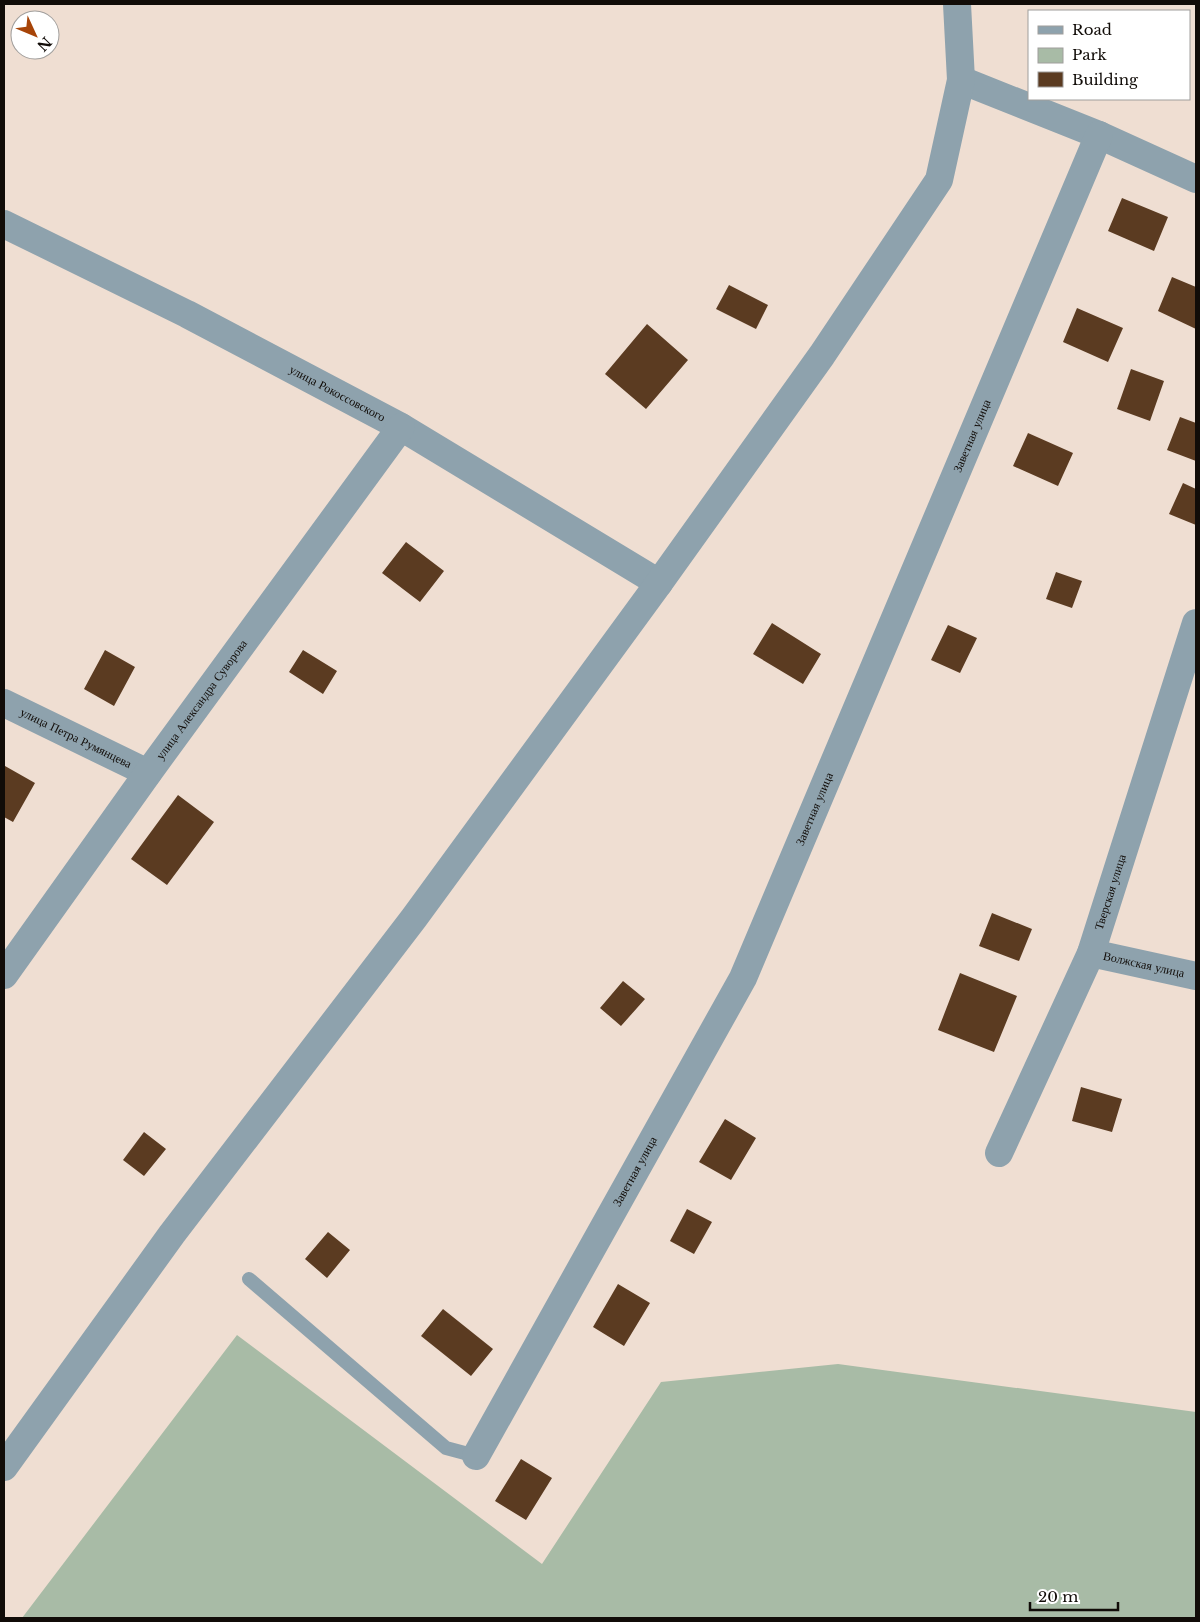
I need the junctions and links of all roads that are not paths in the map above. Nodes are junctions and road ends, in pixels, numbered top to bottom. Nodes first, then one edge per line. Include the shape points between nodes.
1 (957, 4) edge
2 (961, 80) junction
3 (1099, 135) junction
4 (1196, 179) edge
5 (4, 224) edge
6 (401, 427) junction
7 (659, 583) junction
8 (1196, 622) edge
9 (4, 703) edge
10 (148, 773) junction
11 (1091, 953) junction
12 (4, 974) edge
13 (1196, 976) edge
14 (999, 1153) dead end
15 (249, 1279) dead end
16 (476, 1456) joint
17 (4, 1467) edge

1 - 2 street
2 - 3 street
2 - 7 street via 939,180 822,355
3 - 4 street
3 - 16 street, Заветная улица via 743,978
5 - 6 street, улица Рокоссовского via 187,314
6 - 7 street, улица Рокоссовского
6 - 10 street, улица Александра Суворова
7 - 17 street via 414,918 172,1234
8 - 11 street, Тверская улица
9 - 10 street, улица Петра Румянцева
10 - 12 street, улица Александра Суворова
11 - 13 street, Волжская улица
11 - 14 street, Тверская улица
15 - 16 lane via 446,1448

